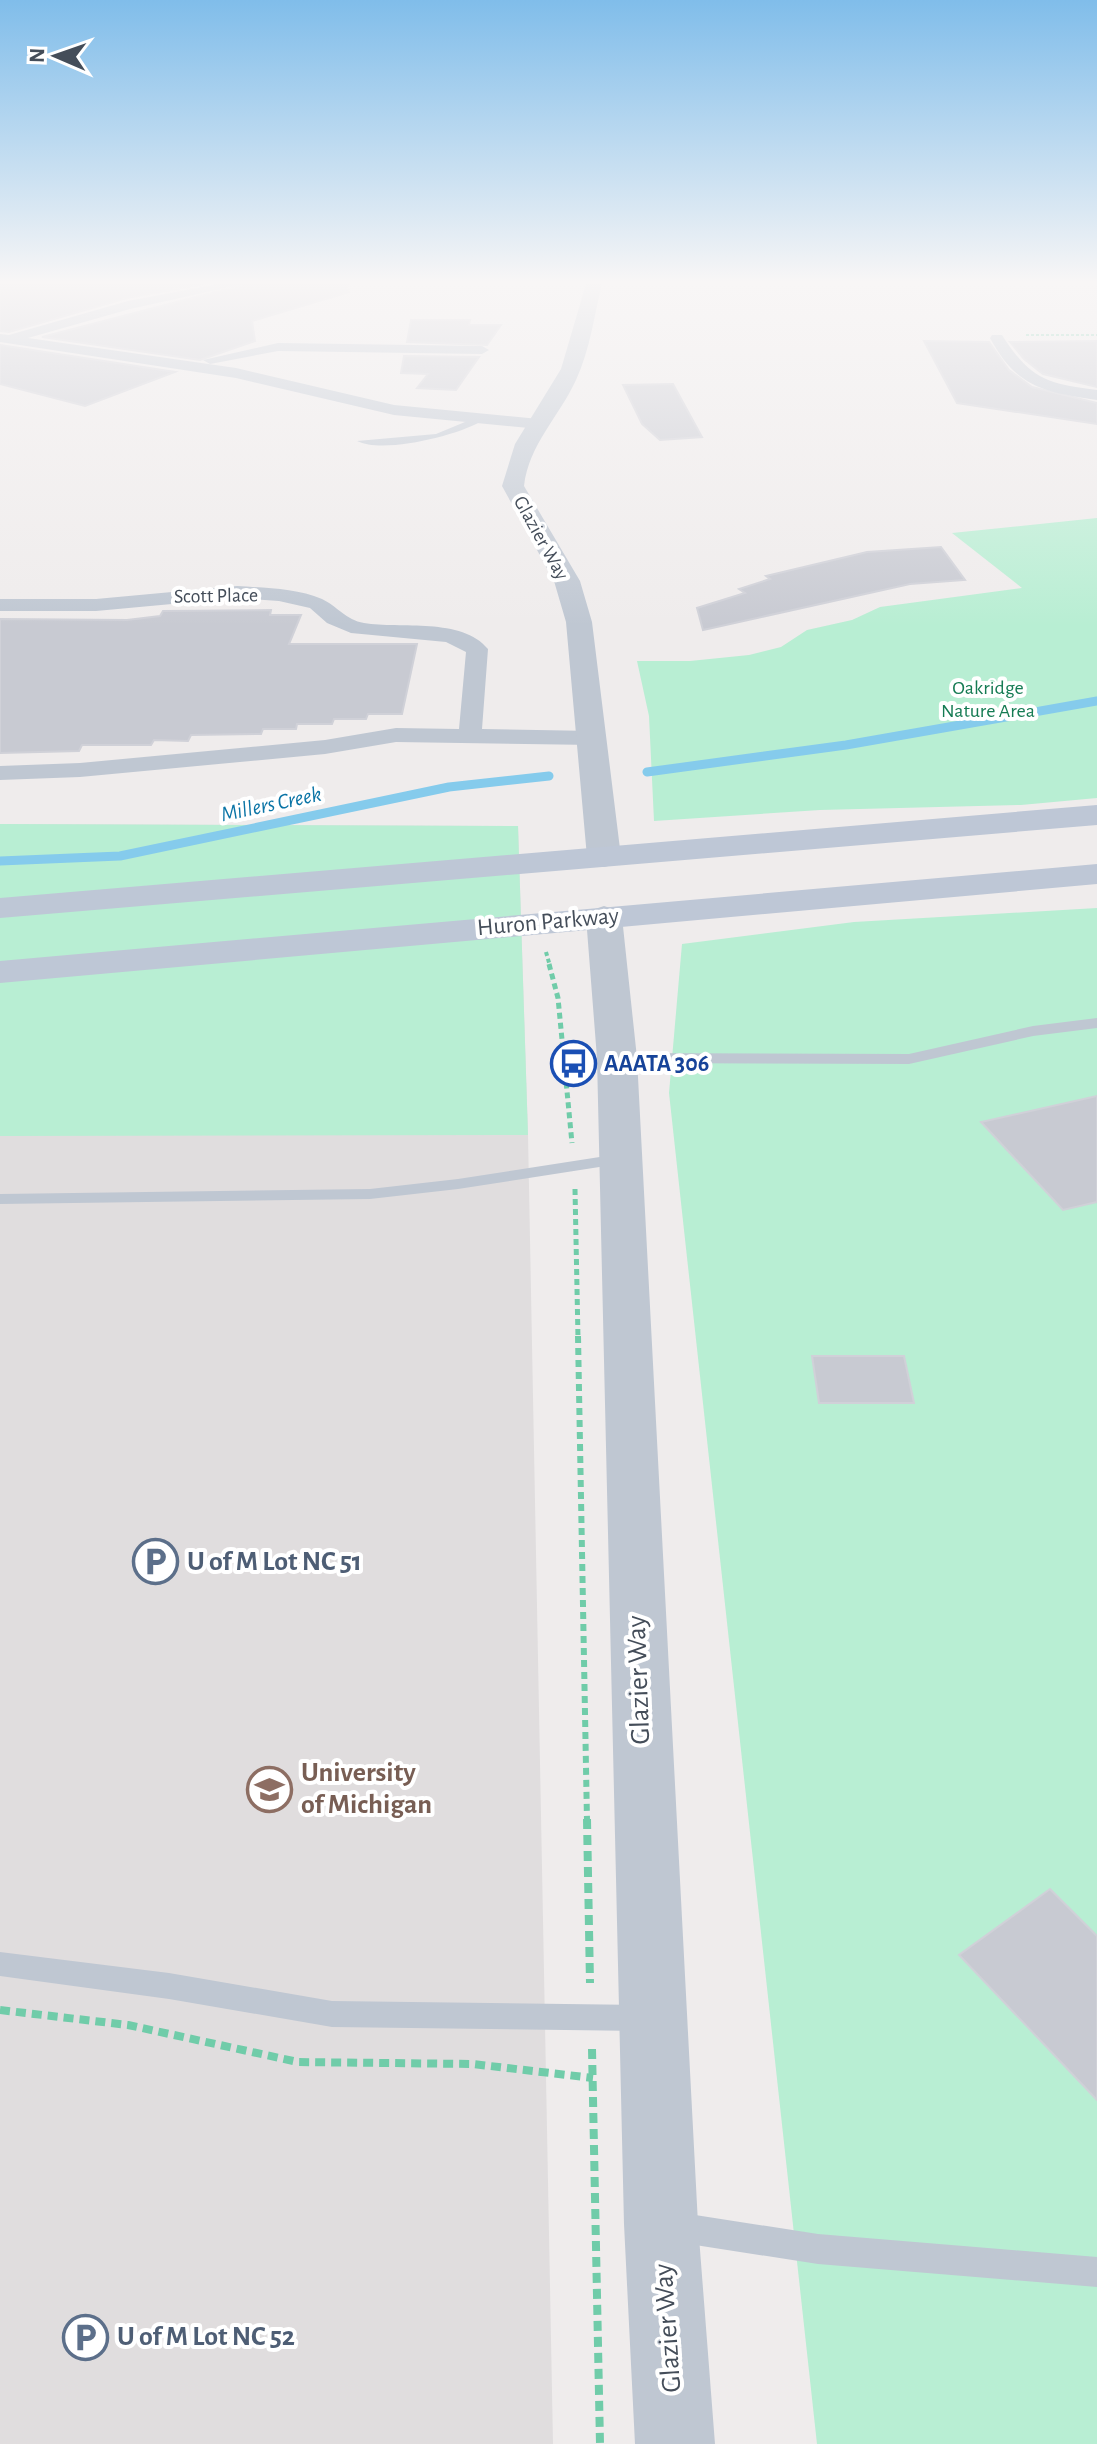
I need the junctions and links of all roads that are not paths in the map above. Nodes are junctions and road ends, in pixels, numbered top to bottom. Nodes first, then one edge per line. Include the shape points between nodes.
1 (344, 398) edge
2 (554, 398) edge
3 (477, 420) junction
4 (539, 424) junction
5 (361, 441) dead end
6 (0, 605) edge
7 (470, 735) junction
8 (594, 738) junction
9 (0, 773) edge
10 (1097, 815) edge
11 (998, 824) junction
12 (604, 857) junction
13 (1097, 874) edge
14 (1023, 880) junction
15 (0, 910) edge
16 (604, 917) junction
17 (0, 972) edge
18 (1097, 1023) edge
19 (617, 1058) junction
20 (596, 1162) junction
21 (0, 1199) edge
22 (0, 1964) edge
23 (653, 2019) junction
24 (661, 2224) junction
25 (1097, 2272) edge
26 (675, 2444) edge

1 - 3 street
2 - 4 street, Glazier Way
3 - 4 street
3 - 5 lane via 438,437
4 - 8 street, Glazier Way via 514,471 513,486 567,581 579,622
6 - 7 street, Scott Place via 96,605 237,592 317,604 358,629 450,636 477,649
7 - 8 street
7 - 9 street via 396,735 325,747
8 - 12 street, Glazier Way
10 - 11 main road
11 - 12 main road
11 - 14 main road via 1043,831 1063,845 1061,861
12 - 15 main road
13 - 14 main road, Huron Parkway
14 - 16 main road, Huron Parkway
16 - 17 main road, Huron Parkway
16 - 19 street, Glazier Way
18 - 19 lane via 1033,1031 909,1059
19 - 20 street, Glazier Way
20 - 21 lane via 370,1194
20 - 23 street, Glazier Way
22 - 23 lane via 332,2014
23 - 24 street, Glazier Way
24 - 25 lane via 818,2249
24 - 26 street, Glazier Way

